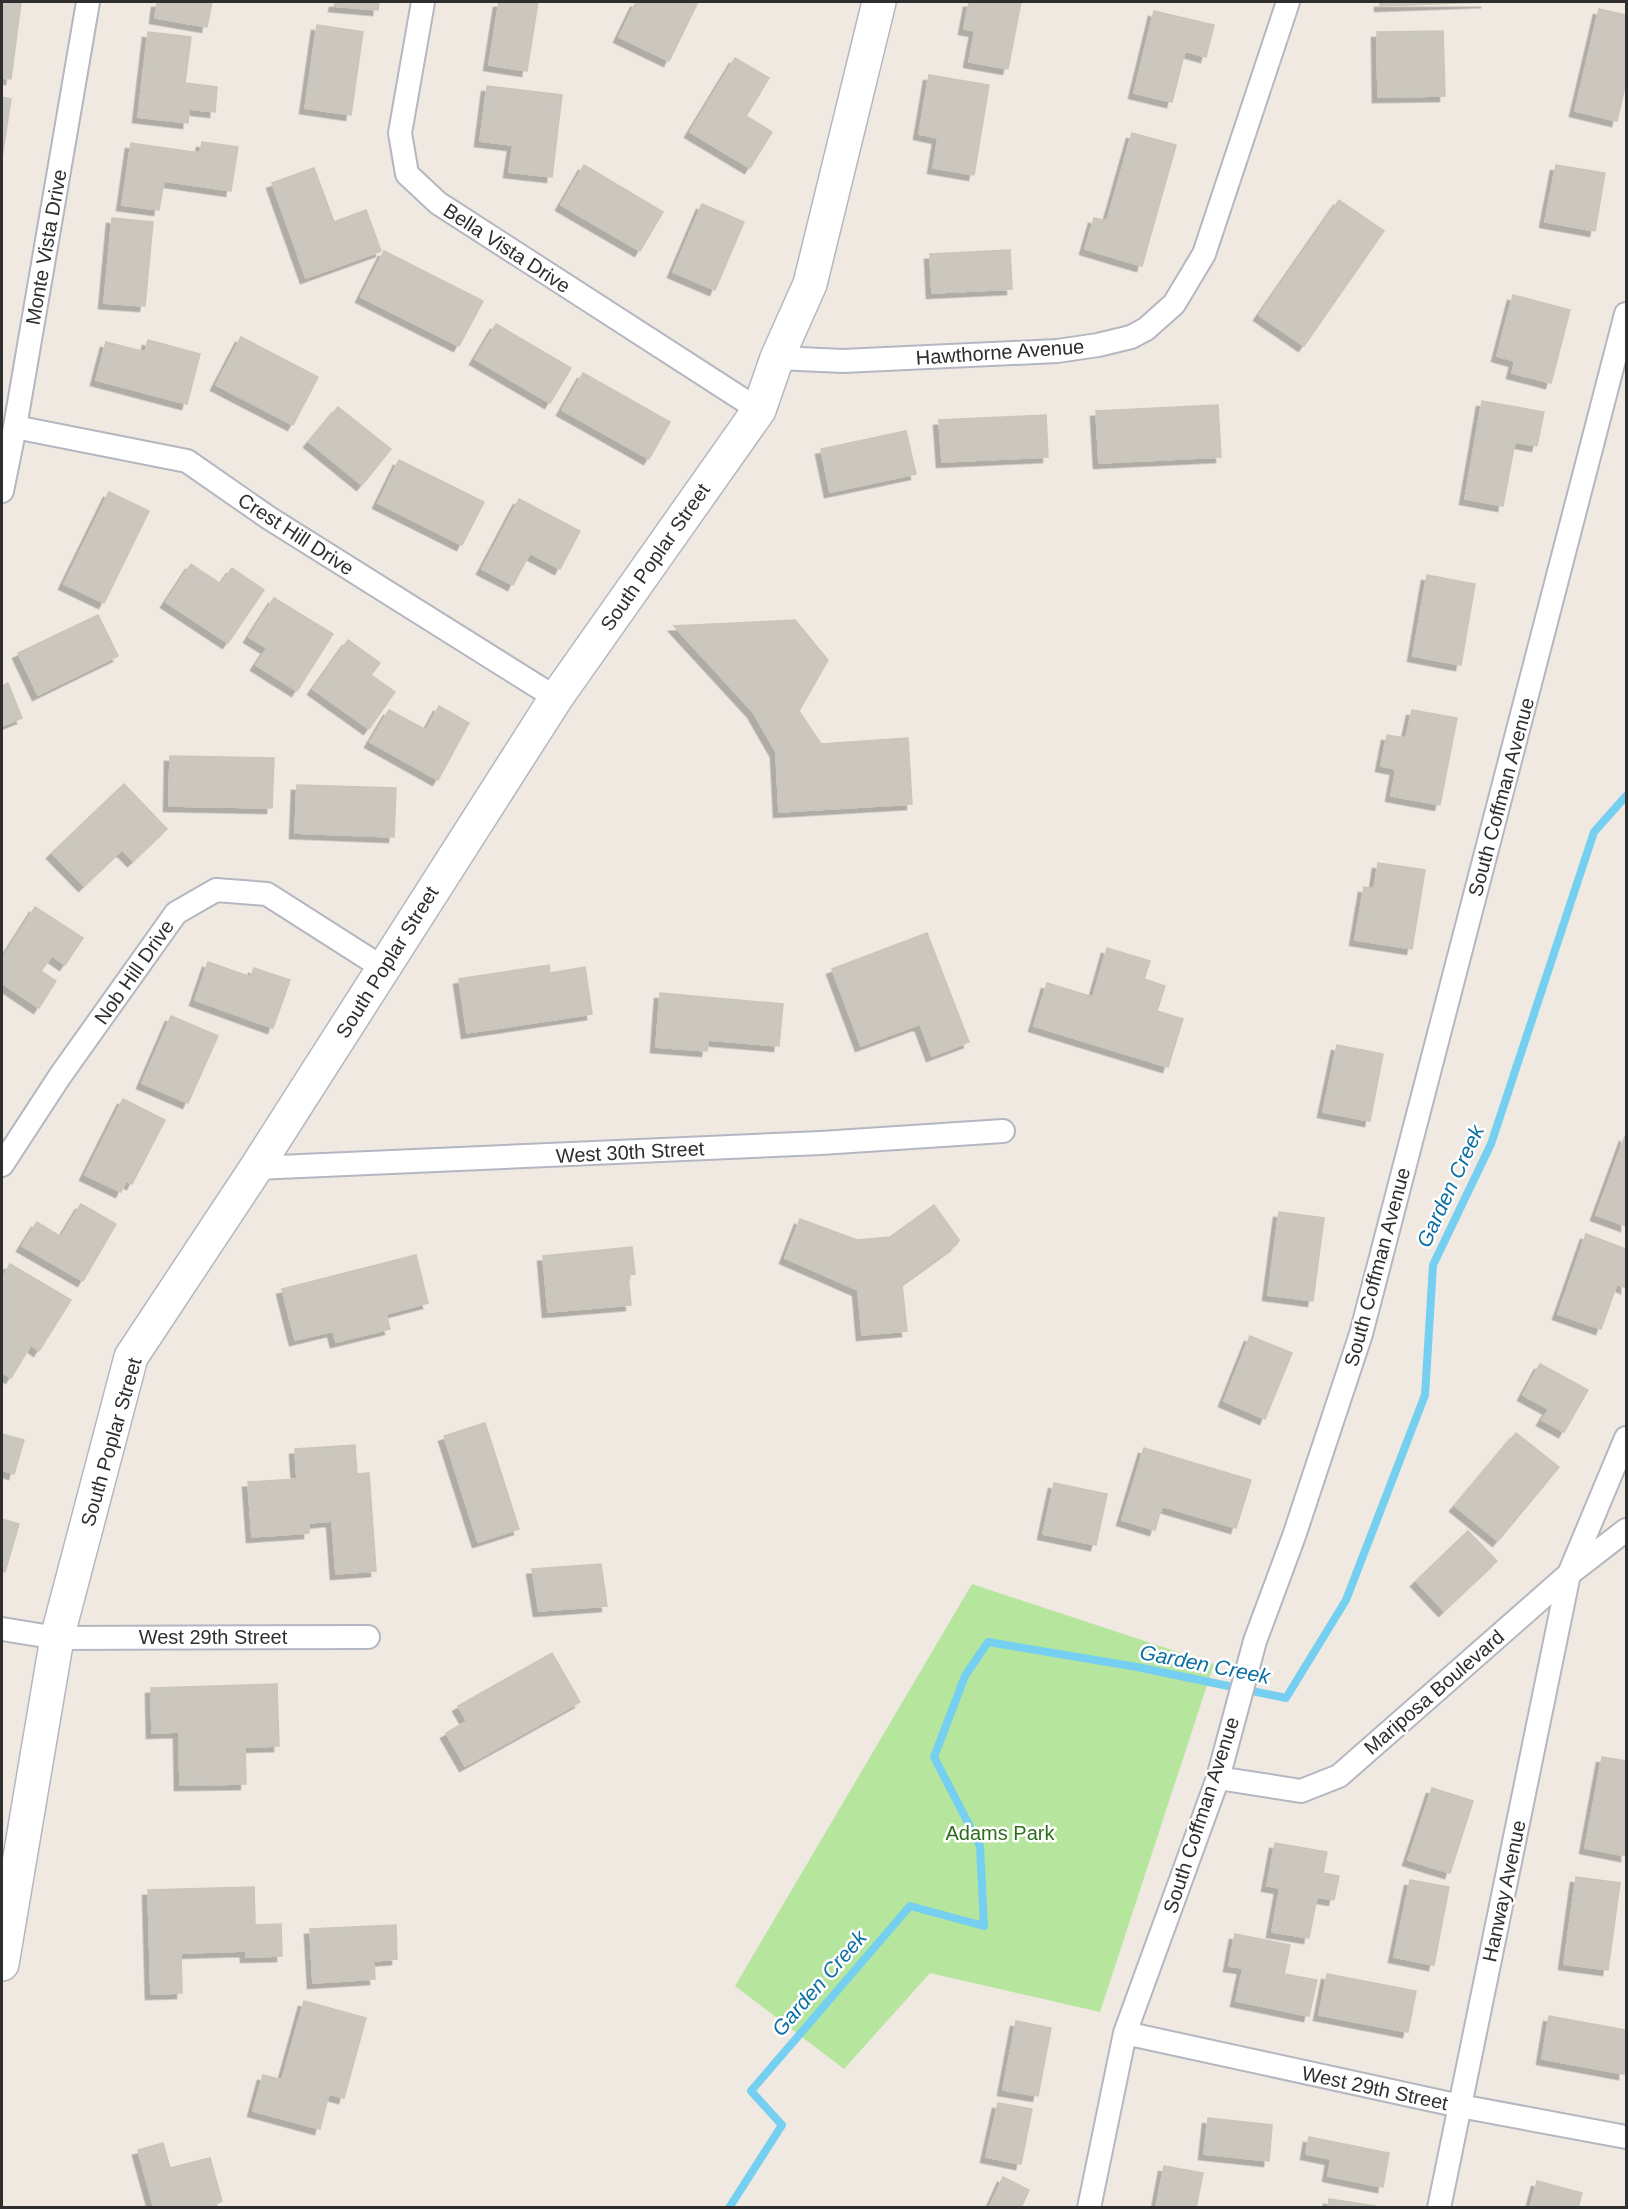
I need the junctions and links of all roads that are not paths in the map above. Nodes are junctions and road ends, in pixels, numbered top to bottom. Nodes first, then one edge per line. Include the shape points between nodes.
1 (88, 2) edge
2 (423, 2) edge
3 (879, 2) edge
4 (1288, 2) edge
5 (1626, 314) edge
6 (777, 358) junction
7 (759, 410) junction
8 (15, 427) junction
9 (2, 492) edge
10 (556, 698) junction
11 (383, 968) junction
12 (1003, 1131) dead end
13 (2, 1165) edge
14 (256, 1168) junction
15 (1626, 1438) edge
16 (1626, 1530) edge
17 (1569, 1574) junction
18 (2, 1629) edge
19 (368, 1636) dead end
20 (57, 1638) junction
21 (1218, 1778) junction
22 (2, 1964) edge
23 (1125, 2033) junction
24 (1460, 2106) junction
25 (1626, 2137) edge
26 (1089, 2208) edge
27 (1439, 2208) edge

1 - 8 street, Monte Vista Drive
2 - 7 street, Bella Vista Drive via 400,133 407,174 438,203
3 - 6 main road, South Poplar Street via 810,284
4 - 6 street, Hawthorne Avenue via 1203,254 1174,304 1146,329 1131,337 1057,351 843,362
5 - 21 street, South Coffman Avenue via 1361,1334 1255,1641
6 - 7 main road, South Poplar Street
7 - 10 main road, South Poplar Street
8 - 9 street, Monte Vista Drive
8 - 10 street, Crest Hill Drive via 187,460 269,518
10 - 11 main road, South Poplar Street
11 - 13 street, Nob Hill Drive via 267,894 216,890 176,913
11 - 14 main road, South Poplar Street
12 - 14 street, West 30th Street
14 - 20 main road, South Poplar Street via 131,1357
15 - 17 street
16 - 17 street, Mariposa Boulevard
17 - 21 street, Mariposa Boulevard via 1339,1776 1301,1791
17 - 24 street, Hanway Avenue
18 - 20 street
19 - 20 street, West 29th Street
20 - 22 main road, South Poplar Street
21 - 23 street, South Coffman Avenue
23 - 24 street, West 29th Street
23 - 26 street, South Coffman Avenue
24 - 25 street, West 29th Street
24 - 27 street, Hanway Avenue

